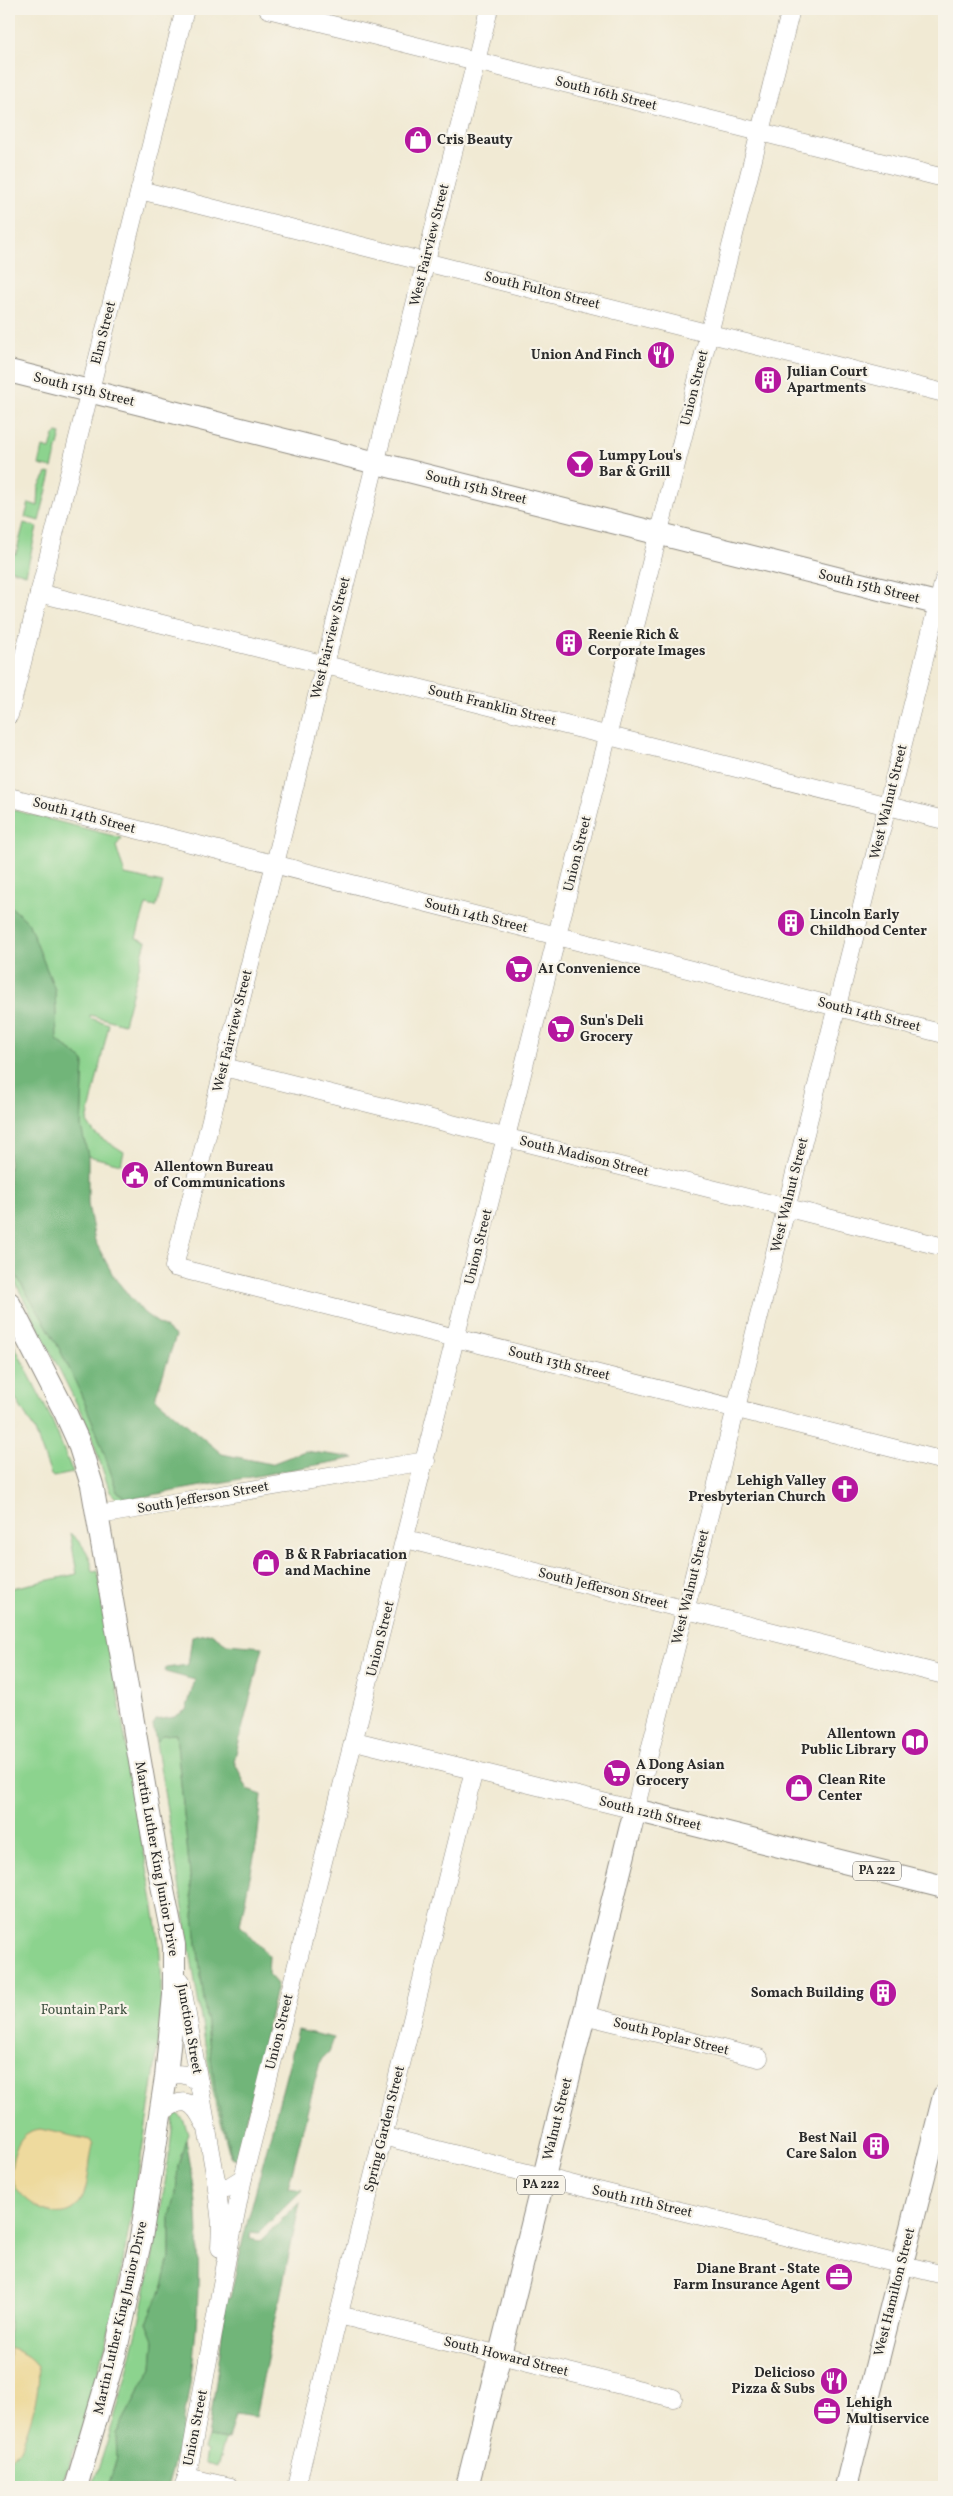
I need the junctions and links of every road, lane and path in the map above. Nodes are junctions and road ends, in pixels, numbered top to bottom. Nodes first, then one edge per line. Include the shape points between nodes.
1 (185, 9) edge
2 (268, 9) edge
3 (489, 9) edge
4 (791, 9) edge
5 (476, 61) junction
6 (760, 132) junction
7 (944, 178) edge
8 (140, 190) junction
9 (426, 262) junction
10 (709, 332) junction
11 (9, 372) edge
12 (89, 393) junction
13 (944, 393) edge
14 (375, 463) junction
15 (658, 534) junction
16 (944, 580) edge
17 (39, 593) junction
18 (941, 605) edge
19 (325, 664) junction
20 (9, 716) edge
21 (607, 735) junction
22 (9, 797) edge
23 (888, 806) junction
24 (944, 820) edge
25 (274, 865) junction
26 (557, 937) junction
27 (837, 1007) junction
28 (944, 1034) edge
29 (224, 1066) junction
30 (507, 1138) junction
31 (786, 1208) junction
32 (944, 1247) edge
33 (174, 1267) joint
34 (9, 1303) edge
35 (456, 1338) junction
36 (736, 1408) junction
37 (944, 1460) edge
38 (426, 1461) junction
39 (99, 1515) junction
40 (406, 1539) junction
41 (686, 1610) junction
42 (944, 1675) edge
43 (354, 1741) junction
44 (474, 1770) junction
45 (635, 1810) junction
46 (944, 1888) edge
47 (174, 1946) junction
48 (584, 2015) junction
49 (759, 2058) dead end
50 (166, 2077) junction
51 (199, 2082) junction
52 (944, 2096) edge
53 (161, 2113) junction
54 (207, 2128) junction
55 (383, 2136) junction
56 (543, 2177) junction
57 (244, 2178) junction
58 (216, 2180) junction
59 (902, 2264) junction
60 (944, 2275) edge
61 (220, 2286) junction
62 (339, 2315) junction
63 (500, 2356) junction
64 (673, 2398) dead end
65 (185, 2482) edge
66 (467, 2482) edge
67 (76, 2487) edge
68 (230, 2487) edge
69 (296, 2487) edge
70 (846, 2487) edge

1 - 8 street, Elm Street
2 - 5 street, South 16th Street
3 - 5 street, West Fairview Street
4 - 6 street, Union Street
5 - 6 street, South 16th Street
5 - 9 street, West Fairview Street
6 - 7 street, South 16th Street
6 - 10 street, Union Street
8 - 9 street, South Fulton Street
8 - 12 street, Elm Street
9 - 10 street, South Fulton Street
9 - 14 street, West Fairview Street
10 - 13 street, South Fulton Street
10 - 15 street, Union Street
11 - 12 main road, South 15th Street
12 - 14 main road, South 15th Street
12 - 17 street, Elm Street
14 - 15 main road, South 15th Street
14 - 19 street, West Fairview Street
15 - 18 main road, South 15th Street
15 - 21 street, Union Street
16 - 18 street, West Walnut Street
17 - 19 street, South Franklin Street
17 - 20 street, Elm Street
18 - 23 street, West Walnut Street
19 - 21 street, South Franklin Street
19 - 25 street, West Fairview Street
21 - 23 street, South Franklin Street
21 - 26 street, Union Street
22 - 25 street, South 14th Street
23 - 24 street, South Franklin Street
23 - 27 street, West Walnut Street
25 - 26 street, South 14th Street
25 - 29 street, West Fairview Street
26 - 27 street, South 14th Street
26 - 30 street, Union Street
27 - 28 street, South 14th Street
27 - 31 street, West Walnut Street
29 - 30 street, South Madison Street
29 - 33 street, West Fairview Street
30 - 31 street, South Madison Street
30 - 35 street, Union Street
31 - 32 street, South Madison Street
31 - 36 street, West Walnut Street
33 - 35 street, South 13th Street
34 - 39 main road, Martin Luther King Junior Drive via 78,1441
35 - 36 street, South 13th Street
35 - 38 street, Union Street
36 - 37 street, South 13th Street
36 - 41 street, West Walnut Street
38 - 39 street, South Jefferson Street
38 - 40 street, Union Street
39 - 47 main road, Martin Luther King Junior Drive
40 - 41 street, South Jefferson Street
40 - 43 street, Union Street
41 - 42 street, South Jefferson Street
41 - 45 street, West Walnut Street
43 - 44 street, South 12th Street
43 - 57 street, Union Street
44 - 45 street, South 12th Street
44 - 55 street, Spring Garden Street
45 - 46 main road, South 12th Street / PA 222
45 - 48 main road, Walnut Street / PA 222
47 - 50 main road, Martin Luther King Junior Drive via 174,1994
47 - 51 street, Junction Street
48 - 49 street, South Poplar Street
48 - 56 main road, Walnut Street / PA 222
50 - 51 street, Junction Street via 178,2073
50 - 53 main road, Martin Luther King Junior Drive
51 - 54 street, Junction Street
52 - 59 main road, West Hamilton Street
53 - 54 street, Junction Street via 174,2103 192,2104
53 - 67 main road, Martin Luther King Junior Drive via 129,2296
54 - 58 street, Junction Street
55 - 56 street, South 11th Street
55 - 62 street, Spring Garden Street
56 - 59 street, South 11th Street
56 - 63 main road, Walnut Street / PA 222
57 - 58 street via 227,2188
57 - 61 street, Union Street
58 - 61 street, Junction Street via 221,2224
59 - 60 street, South 11th Street
59 - 70 main road, West Hamilton Street
61 - 65 street, Union Street
62 - 63 street, South Howard Street
62 - 69 street, Spring Garden Street
63 - 64 street, South Howard Street
63 - 66 main road, Walnut Street / PA 222
65 - 68 street

